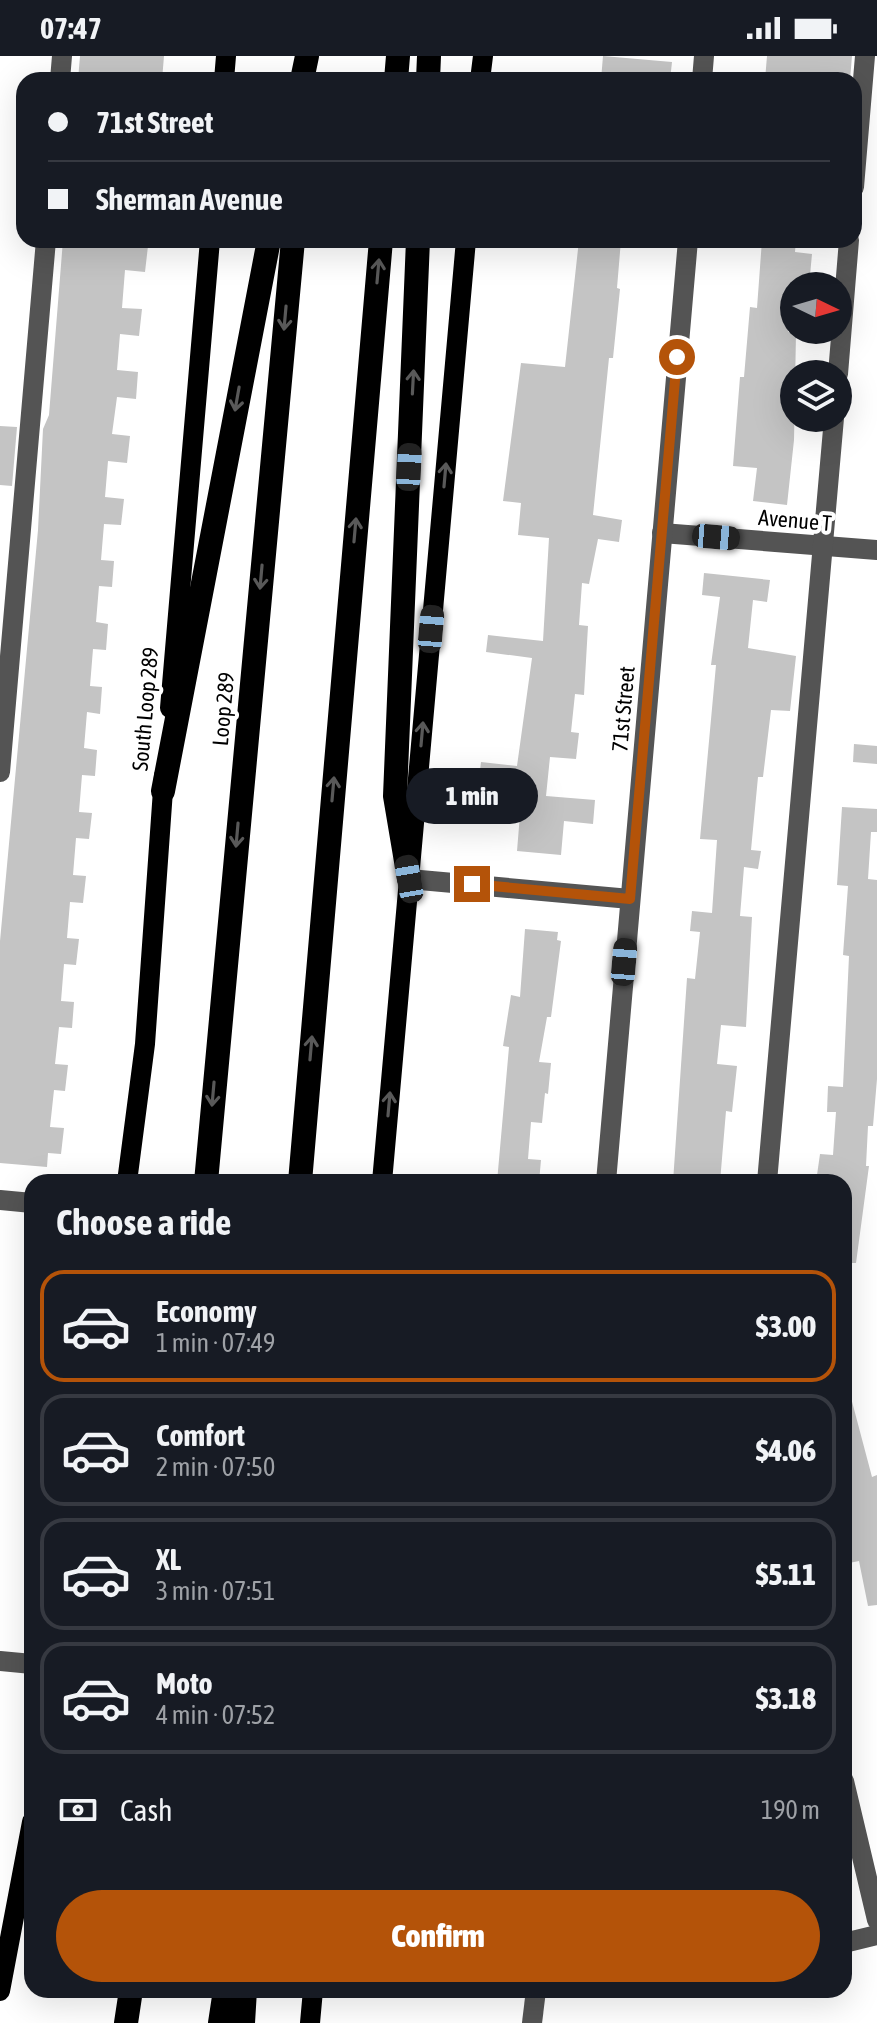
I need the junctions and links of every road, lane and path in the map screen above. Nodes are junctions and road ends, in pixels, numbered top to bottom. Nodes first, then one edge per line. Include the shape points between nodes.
1 (865, 56) edge
2 (862, 92) edge
3 (45, 248) edge
4 (209, 248) edge
5 (267, 248) edge
6 (292, 248) edge
7 (380, 248) edge
8 (418, 248) edge
9 (465, 248) edge
10 (687, 248) edge
11 (848, 248) edge
12 (839, 360) edge
13 (833, 432) edge
14 (662, 533) junction
15 (823, 546) junction
16 (877, 550) edge
17 (0, 772) edge
18 (163, 791) junction
19 (409, 879) junction
20 (630, 899) junction
21 (128, 1174) edge
22 (207, 1174) edge
23 (301, 1174) edge
24 (383, 1174) edge
25 (607, 1174) edge
26 (768, 1174) edge
27 (0, 1200) edge
28 (24, 1202) edge
29 (0, 1661) edge
30 (24, 1663) edge
31 (852, 1815) edge
32 (24, 1864) edge
33 (877, 1920) edge
34 (877, 1935) edge
35 (852, 1941) edge
36 (0, 1990) edge
37 (130, 1998) edge
38 (140, 1998) edge
39 (224, 1998) edge
40 (245, 1998) edge
41 (312, 1998) edge
42 (535, 1998) edge
43 (126, 2023) edge
44 (138, 2023) edge
45 (220, 2023) edge
46 (243, 2023) edge
47 (310, 2023) edge
48 (532, 2023) edge

1 - 2 street
3 - 17 street
4 - 18 main road, South Loop 289
5 -> 18 highway
6 -> 22 highway, Loop 289
23 -> 7 highway
19 -> 8 highway via 395,796
19 -> 9 main road
10 - 14 street, 71st Street
11 - 12 street
13 - 15 street
14 - 15 street, Avenue T
14 - 20 street, 71st Street
15 - 16 street, Avenue T
15 - 26 street
18 - 21 main road, South Loop 289 via 145,1044
19 - 20 street
24 -> 19 main road
20 - 25 street, 71st Street
27 - 28 street
29 - 30 street
31 - 33 street
32 - 36 main road
34 - 35 street
37 - 43 highway
38 - 44 highway
39 - 45 highway
40 - 46 highway
41 - 47 main road
42 - 48 street

